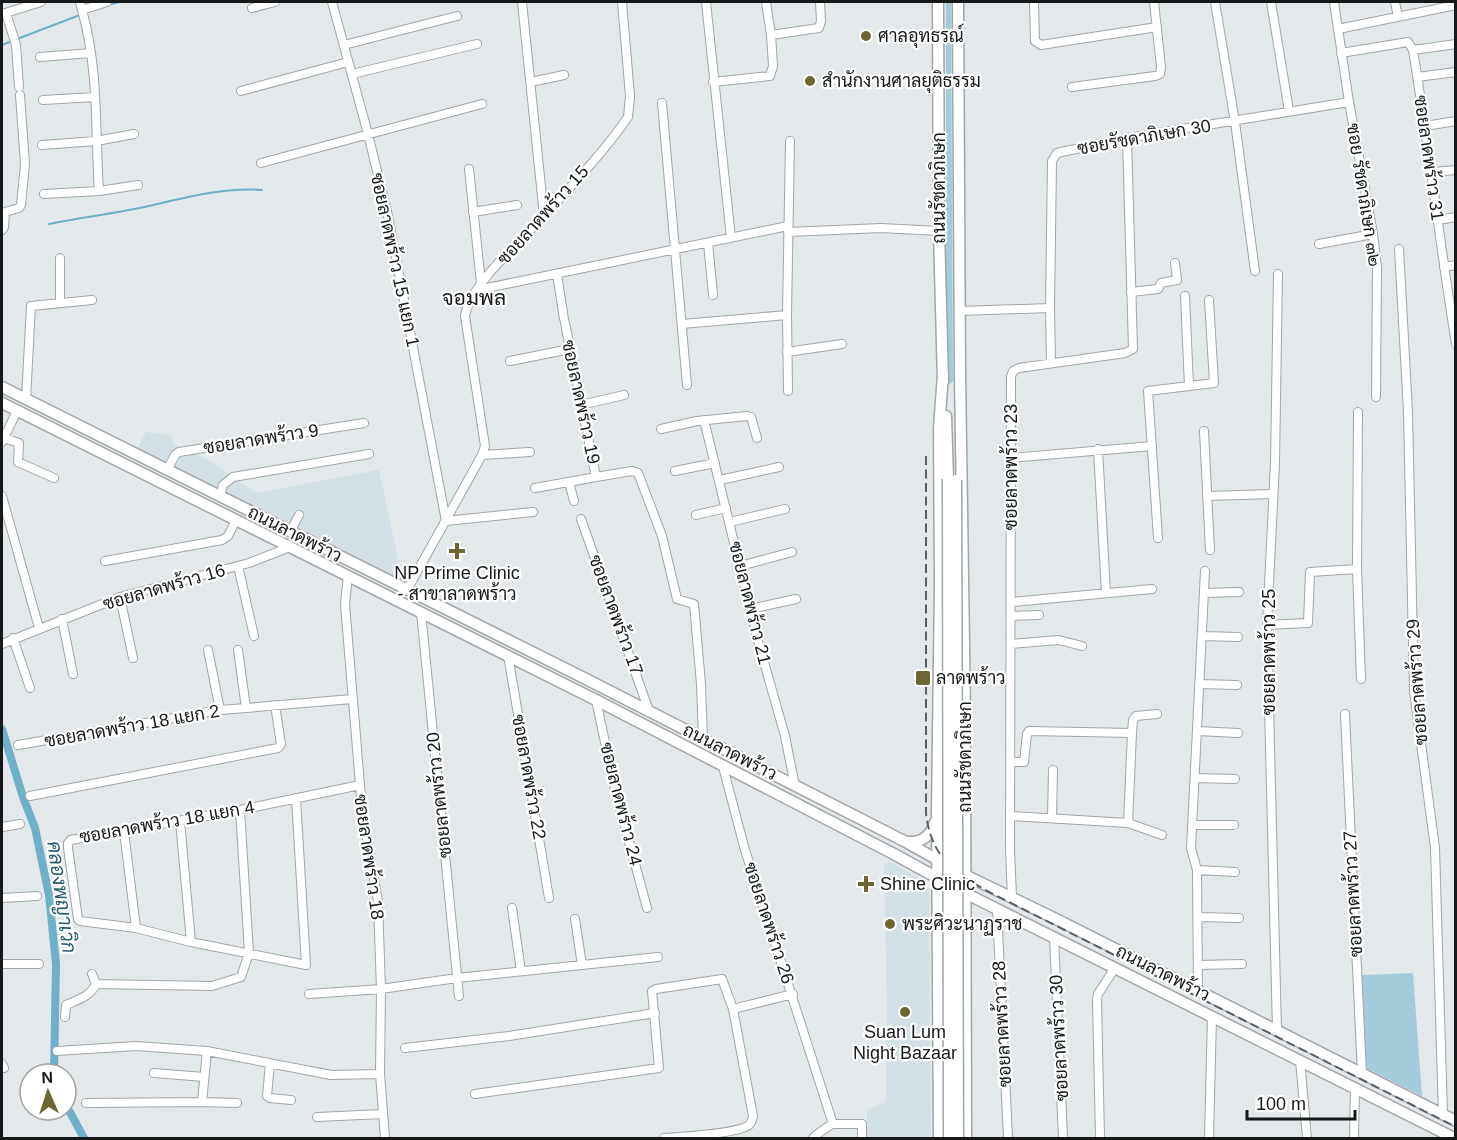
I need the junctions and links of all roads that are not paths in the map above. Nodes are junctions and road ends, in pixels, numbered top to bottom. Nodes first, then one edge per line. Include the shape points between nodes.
1 (41, 2) edge
2 (107, 2) edge
3 (275, 2) edge
4 (332, 2) edge
5 (522, 2) edge
6 (622, 2) edge
7 (706, 2) edge
8 (766, 2) edge
9 (820, 2) edge
10 (938, 2) edge
11 (958, 2) edge
12 (1034, 2) edge
13 (1154, 2) edge
14 (1215, 2) edge
15 (1271, 2) edge
16 (1334, 2) edge
17 (1395, 2) edge
18 (1455, 5) edge
19 (84, 8) edge
20 (252, 8) dead end
21 (4, 13) edge
22 (457, 16) dead end
23 (1398, 17) junction
24 (1157, 27) junction
25 (1338, 29) junction
26 (771, 35) junction
27 (477, 44) dead end
28 (1455, 44) edge
29 (344, 45) junction
30 (1413, 50) junction
31 (91, 53) junction
32 (1341, 54) junction
33 (40, 57) dead end
34 (348, 62) junction
35 (1455, 72) edge
36 (352, 74) junction
37 (564, 75) dead end
38 (1418, 77) junction
39 (531, 82) junction
40 (713, 82) junction
41 (1072, 87) dead end
42 (242, 91) dead end
43 (95, 97) junction
44 (43, 100) dead end
45 (1349, 102) junction
46 (662, 103) dead end
47 (482, 104) dead end
48 (1289, 111) junction
49 (1455, 121) edge
50 (1234, 122) junction
51 (1425, 126) junction
52 (134, 134) dead end
53 (368, 134) junction
54 (1127, 138) junction
55 (96, 141) junction
56 (790, 141) dead end
57 (42, 145) dead end
58 (261, 163) dead end
59 (469, 169) dead end
60 (1455, 170) edge
61 (1433, 172) junction
62 (138, 185) dead end
63 (99, 191) junction
64 (44, 194) dead end
65 (517, 205) dead end
66 (473, 212) junction
67 (544, 216) junction
68 (1455, 217) edge
69 (1438, 219) junction
70 (788, 229) junction
71 (2, 230) edge
72 (939, 231) junction
73 (1373, 234) junction
74 (730, 238) junction
75 (708, 243) junction
76 (1319, 244) dead end
77 (1399, 249) dead end
78 (675, 250) junction
79 (60, 258) dead end
80 (1175, 263) dead end
81 (1455, 265) edge
82 (1444, 267) junction
83 (1255, 271) dead end
84 (557, 274) junction
85 (1278, 274) dead end
86 (479, 287) junction
87 (1131, 292) junction
88 (713, 295) dead end
89 (1185, 296) dead end
90 (92, 300) dead end
91 (1209, 300) dead end
92 (60, 303) junction
93 (1050, 308) junction
94 (960, 311) junction
95 (787, 315) junction
96 (682, 324) junction
97 (842, 344) dead end
98 (1455, 344) edge
99 (570, 349) junction
100 (787, 352) junction
101 (510, 361) dead end
102 (1051, 362) junction
103 (943, 375) junction
104 (960, 375) junction
105 (687, 385) dead end
106 (1189, 386) junction
107 (2, 387) edge
108 (788, 391) dead end
109 (624, 395) dead end
110 (1376, 397) dead end
111 (26, 399) junction
112 (2, 403) edge
113 (582, 405) junction
114 (17, 411) junction
115 (1358, 412) dead end
116 (704, 420) junction
117 (364, 423) dead end
118 (661, 429) dead end
119 (1204, 431) dead end
120 (757, 438) dead end
121 (3, 441) edge
122 (1152, 446) junction
123 (1098, 449) junction
124 (530, 452) dead end
125 (369, 454) dead end
126 (482, 455) junction
127 (1011, 458) junction
128 (715, 463) junction
129 (779, 466) dead end
130 (167, 470) junction
131 (675, 471) dead end
132 (596, 477) junction
133 (54, 478) dead end
134 (952, 479) junction
135 (720, 480) junction
136 (569, 482) junction
137 (535, 488) dead end
138 (1273, 494) junction
139 (2, 496) edge
140 (1207, 496) junction
141 (220, 497) junction
142 (574, 501) dead end
143 (726, 508) junction
144 (785, 509) dead end
145 (533, 512) dead end
146 (299, 515) dead end
147 (696, 515) dead end
148 (581, 519) dead end
149 (236, 520) junction
150 (446, 521) junction
151 (730, 522) junction
152 (290, 532) junction
153 (1158, 538) dead end
154 (290, 547) junction
155 (1210, 550) dead end
156 (792, 552) dead end
157 (105, 561) dead end
158 (238, 566) junction
159 (740, 566) junction
160 (1357, 569) junction
161 (1205, 571) dead end
162 (348, 576) junction
163 (1152, 589) dead end
164 (407, 590) junction
165 (1239, 592) dead end
166 (1106, 593) junction
167 (1204, 593) junction
168 (120, 597) junction
169 (796, 599) dead end
170 (428, 601) junction
171 (400, 602) junction
172 (1012, 602) junction
173 (750, 609) junction
174 (421, 612) junction
175 (1039, 615) dead end
176 (1012, 616) junction
177 (62, 619) junction
178 (1267, 625) junction
179 (39, 628) junction
180 (254, 636) dead end
181 (1202, 636) junction
182 (1238, 637) dead end
183 (13, 638) junction
184 (2, 644) edge
185 (1011, 644) junction
186 (1082, 646) dead end
187 (964, 648) junction
188 (208, 650) dead end
189 (238, 650) dead end
190 (939, 652) junction
191 (508, 655) junction
192 (133, 658) dead end
193 (73, 674) dead end
194 (1361, 679) dead end
195 (1199, 684) junction
196 (1237, 685) dead end
197 (30, 688) dead end
198 (352, 699) junction
199 (596, 700) junction
200 (275, 705) junction
201 (246, 708) junction
202 (939, 709) junction
203 (220, 710) junction
204 (649, 711) junction
205 (965, 713) junction
206 (1157, 714) dead end
207 (1345, 714) dead end
208 (1197, 730) junction
209 (1132, 733) junction
210 (1238, 733) dead end
211 (703, 738) junction
212 (18, 745) dead end
213 (1011, 762) junction
214 (723, 767) junction
215 (1053, 770) dead end
216 (1195, 778) junction
217 (1236, 779) dead end
218 (360, 785) junction
219 (795, 786) junction
220 (30, 796) dead end
221 (296, 798) junction
222 (240, 810) junction
223 (937, 813) junction
224 (1010, 816) junction
225 (1052, 818) junction
226 (180, 821) junction
227 (1128, 823) junction
228 (20, 824) dead end
229 (1192, 825) junction
230 (1234, 825) dead end
231 (2, 826) edge
232 (124, 831) junction
233 (1162, 835) dead end
234 (904, 842) junction
235 (937, 860) junction
236 (1197, 870) junction
237 (1235, 872) dead end
238 (965, 875) junction
239 (937, 877) junction
240 (965, 893) junction
241 (37, 896) dead end
242 (1012, 897) junction
243 (2, 898) edge
244 (549, 898) dead end
245 (512, 908) dead end
246 (647, 908) dead end
247 (997, 909) junction
248 (1199, 917) junction
249 (1239, 918) dead end
250 (575, 919) dead end
251 (136, 928) junction
252 (1054, 937) junction
253 (191, 942) junction
254 (249, 952) junction
255 (658, 957) dead end
256 (2, 964) edge
257 (39, 964) dead end
258 (1242, 964) dead end
259 (582, 965) junction
260 (1198, 965) junction
261 (1115, 968) junction
262 (521, 971) junction
263 (92, 974) dead end
264 (458, 978) junction
265 (96, 984) junction
266 (381, 989) junction
267 (1198, 990) junction
268 (309, 994) dead end
269 (793, 994) junction
270 (459, 996) dead end
271 (733, 1009) junction
272 (655, 1012) junction
273 (1212, 1016) junction
274 (65, 1017) dead end
275 (966, 1023) junction
276 (939, 1024) junction
277 (1277, 1030) junction
278 (405, 1048) dead end
279 (57, 1051) dead end
280 (207, 1051) junction
281 (1300, 1060) junction
282 (270, 1063) junction
283 (154, 1073) dead end
284 (380, 1074) junction
285 (1362, 1074) junction
286 (204, 1077) junction
287 (1355, 1088) junction
288 (475, 1094) dead end
289 (939, 1098) junction
290 (966, 1098) junction
291 (291, 1100) dead end
292 (86, 1102) dead end
293 (202, 1102) junction
294 (237, 1103) dead end
295 (383, 1114) junction
296 (1443, 1115) junction
297 (317, 1117) dead end
298 (1455, 1121) edge
299 (832, 1124) junction
300 (1443, 1136) edge
301 (385, 1138) edge
302 (664, 1138) edge
303 (813, 1138) edge
304 (862, 1138) edge
305 (939, 1138) edge
306 (949, 1138) edge
307 (958, 1138) edge
308 (966, 1138) edge
309 (1008, 1138) edge
310 (1063, 1138) edge
311 (1100, 1138) edge
312 (1209, 1138) edge
313 (1307, 1138) edge
314 (1354, 1138) edge
315 (1454, 1138) edge

1 - 21 street
2 - 19 street
3 - 20 street
4 - 29 street, ซอยลาดพร้าว 15 แยก 1
5 - 39 street
6 - 67 street, ซอยลาดพร้าว 15 via 630,96 628,117
7 - 40 street
8 - 26 street
9 - 26 street via 819,28
10 - 72 main road, ถนนรัชดาภิเษก
11 - 94 main road, ถนนรัชดาภิเษก
12 - 24 street via 1035,41 1041,45
13 - 24 street
14 - 50 street
15 - 48 street
16 - 25 street, ซอย รัชดาภิเษก ๓๒
17 - 23 street
18 - 23 street
19 - 31 street
21 - 71 street via 15,40 25,164 21,205 6,211
22 - 29 street
23 - 25 street
24 - 41 street via 1160,74
25 - 32 street, ซอย รัชดาภิเษก ๓๒
26 - 40 street via 770,76
27 - 36 street
28 - 30 street
29 - 34 street, ซอยลาดพร้าว 15 แยก 1
30 - 32 street via 1408,42
30 - 38 street, ซอยลาดพร้าว 31
31 - 33 street
31 - 43 street
32 - 45 street, ซอย รัชดาภิเษก ๓๒
34 - 36 street, ซอยลาดพร้าว 15 แยก 1
34 - 42 street
35 - 38 street
36 - 53 street, ซอยลาดพร้าว 15 แยก 1
37 - 39 street
38 - 51 street, ซอยลาดพร้าว 31
39 - 67 street
40 - 74 street
43 - 44 street
43 - 55 street
45 - 48 street, ซอยรัชดาภิเษก 30
45 - 73 street, ซอย รัชดาภิเษก ๓๒
46 - 78 street
47 - 53 street
48 - 50 street, ซอยรัชดาภิเษก 30
49 - 51 street
50 - 54 street, ซอยรัชดาภิเษก 30
50 - 83 street
51 - 61 street, ซอยลาดพร้าว 31
52 - 55 street
53 - 58 street
53 - 150 street, ซอยลาดพร้าว 15 แยก 1 via 392,235
54 - 87 street, ซอยลาดพร้าว 23
54 - 93 street, ซอยรัชดาภิเษก 30 via 1054,156
55 - 57 street
55 - 63 street
56 - 70 street
59 - 66 street
60 - 61 street
61 - 69 street, ซอยลาดพร้าว 31
62 - 63 street
63 - 64 street
65 - 66 street
66 - 86 street
67 - 86 street, ซอยลาดพร้าว 15
68 - 69 street
69 - 82 street, ซอยลาดพร้าว 31
70 - 72 street
70 - 74 street
70 - 95 street
72 - 103 main road, ถนนรัชดาภิเษก
73 - 76 street
73 - 110 street, ซอย รัชดาภิเษก ๓๒ via 1377,267
74 - 75 street
75 - 78 street
75 - 88 street
77 - 296 street, ซอยลาดพร้าว 29 via 1408,412 1414,691 1435,848
78 - 84 street
78 - 96 street
79 - 92 street
80 - 87 street via 1177,280 1161,283 1158,289
81 - 82 street
82 - 98 street, ซอยลาดพร้าว 31
84 - 86 street
84 - 99 street, ซอยลาดพร้าว 19
85 - 138 street, ซอยลาดพร้าว 25
86 - 126 street, ซอยลาดพร้าว 15 via 465,316 485,443
87 - 102 street, ซอยลาดพร้าว 23 via 1133,349
89 - 106 street
90 - 92 street
91 - 106 street via 1214,383
92 - 111 street via 31,306
93 - 94 street
93 - 102 street, ซอยรัชดาภิเษก 30
94 - 104 main road, ถนนรัชดาภิเษก
95 - 96 street
95 - 100 street
96 - 105 street
97 - 100 street
99 - 101 street
99 - 113 street, ซอยลาดพร้าว 19
100 - 108 street
102 - 127 street, ซอยลาดพร้าว 23 via 1013,371
103 - 134 main road, ถนนรัชดาภิเษก
103 - 190 main road, ถนนรัชดาภิเษก via 939,428
104 - 134 main road, ถนนรัชดาภิเษก
104 - 187 main road, ถนนรัชดาภิเษก
106 - 122 street via 1148,391
107 - 111 main road, ถนนลาดพร้าว
109 - 113 street
111 - 130 main road, ถนนลาดพร้าว
112 - 114 main road, ถนนลาดพร้าว
113 - 132 street, ซอยลาดพร้าว 19
114 - 121 street
114 - 149 main road, ถนนลาดพร้าว
115 - 160 street
116 - 118 street
116 - 120 street via 749,416
116 - 128 street, ซอยลาดพร้าว 21
117 - 130 street, ซอยลาดพร้าว 9 via 179,452
119 - 140 street
121 - 133 street via 19,443 18,462
122 - 123 street
122 - 153 street
123 - 127 street
123 - 166 street
124 - 126 street
125 - 141 street via 233,477 223,485
126 - 150 street, ซอยลาดพร้าว 15
127 - 172 street, ซอยลาดพร้าว 23
128 - 131 street
128 - 135 street, ซอยลาดพร้าว 21
129 - 135 street
130 - 141 main road, ถนนลาดพร้าว
132 - 136 street
132 - 211 street, ซอยลาดพร้าว 19 via 638,473 662,536 677,599 694,604
134 - 306 main road, ถนนรัชดาภิเษก, bridge
134 - 307 main road, ถนนรัชดาภิเษก, bridge
135 - 143 street, ซอยลาดพร้าว 21
136 - 137 street
136 - 142 street
138 - 140 street
138 - 178 street, ซอยลาดพร้าว 25
139 - 179 street
140 - 155 street
141 - 152 main road, ถนนลาดพร้าว
143 - 147 street
143 - 151 street, ซอยลาดพร้าว 21
144 - 151 street
145 - 150 street
146 - 152 street
148 - 204 street, ซอยลาดพร้าว 17
149 - 154 main road, ถนนลาดพร้าว
149 - 157 street via 222,540
150 - 164 street, ซอยลาดพร้าว 15
151 - 159 street, ซอยลาดพร้าว 21
152 - 164 main road, ถนนลาดพร้าว
154 - 158 street, ซอยลาดพร้าว 16
154 - 162 main road, ถนนลาดพร้าว
156 - 159 street
158 - 168 street, ซอยลาดพร้าว 16
158 - 180 street
159 - 173 street, ซอยลาดพร้าว 21
160 - 178 street via 1310,572 1308,623
160 - 194 street
161 - 167 street
162 - 171 main road, ถนนลาดพร้าว
162 - 198 street, ซอยลาดพร้าว 18 via 345,604
163 - 166 street
164 - 170 main road, ถนนลาดพร้าว
164 - 171 main road
165 - 167 street
166 - 172 street
167 - 181 street
168 - 177 street, ซอยลาดพร้าว 16
168 - 192 street
169 - 173 street
170 - 174 main road
170 - 204 main road, ถนนลาดพร้าว
171 - 174 main road, ถนนลาดพร้าว
172 - 176 street, ซอยลาดพร้าว 23
173 - 219 street, ซอยลาดพร้าว 21
174 - 191 main road, ถนนลาดพร้าว
174 - 264 street, ซอยลาดพร้าว 20
175 - 176 street
176 - 185 street, ซอยลาดพร้าว 23
177 - 179 street, ซอยลาดพร้าว 16
177 - 193 street
178 - 277 street, ซอยลาดพร้าว 25
179 - 183 street, ซอยลาดพร้าว 16
181 - 182 street
181 - 195 street
183 - 184 street, ซอยลาดพร้าว 16
183 - 197 street
185 - 186 street via 1059,640
185 - 213 street, ซอยลาดพร้าว 23
187 - 190 main road via 954,660 943,659
187 - 205 main road, ถนนรัชดาภิเษก
188 - 203 street
189 - 201 street
190 - 202 main road, ถนนรัชดาภิเษก
191 - 199 main road, ถนนลาดพร้าว
191 - 244 street, ซอยลาดพร้าว 22
195 - 196 street
195 - 208 street
198 - 200 street, ซอยลาดพร้าว 18 แยก 2
198 - 218 street, ซอยลาดพร้าว 18
199 - 214 main road, ถนนลาดพร้าว
199 - 246 street, ซอยลาดพร้าว 24
200 - 201 street, ซอยลาดพร้าว 18 แยก 2
200 - 220 street via 281,744 278,748
201 - 203 street, ซอยลาดพร้าว 18 แยก 2
202 - 205 main road via 945,722 958,721
202 - 223 main road, ถนนรัชดาภิเษก
203 - 212 street, ซอยลาดพร้าว 18 แยก 2
204 - 211 main road, ถนนลาดพร้าว
205 - 238 main road, ถนนรัชดาภิเษก
206 - 209 street via 1136,716
207 - 285 street, ซอยลาดพร้าว 27
208 - 210 street
208 - 216 street
209 - 213 street via 1029,732 1024,762
209 - 227 street
211 - 219 main road, ถนนลาดพร้าว
213 - 224 street, ซอยลาดพร้าว 23
214 - 239 main road, ถนนลาดพร้าว
214 - 269 street, ซอยลาดพร้าว 26
215 - 225 street
216 - 217 street
216 - 229 street
218 - 221 street, ซอยลาดพร้าว 18 แยก 4
218 - 266 street, ซอยลาดพร้าว 18 via 378,902
219 - 234 main road, ถนนลาดพร้าว
221 - 222 street, ซอยลาดพร้าว 18 แยก 4
221 - 254 street, ซอยลาดพร้าว 18 แยก 4 via 306,964
222 - 226 street, ซอยลาดพร้าว 18 แยก 4
222 - 254 street
223 - 234 main road via 926,838
223 - 235 main road, ถนนรัชดาภิเษก
224 - 225 street
224 - 242 street, ซอยลาดพร้าว 23
225 - 227 street
226 - 232 street, ซอยลาดพร้าว 18 แยก 4
226 - 253 street
227 - 233 street
228 - 231 street
229 - 230 street
229 - 236 street via 1191,848
232 - 251 street
232 - 251 street, ซอยลาดพร้าว 18 แยก 4 via 71,840 68,848 78,920
234 - 235 main road, ถนนลาดพร้าว
235 - 238 main road, ถนนลาดพร้าว
235 - 239 main road, ถนนรัชดาภิเษก
236 - 237 street
236 - 248 street
238 - 240 main road, ถนนรัชดาภิเษก
238 - 242 main road, ถนนลาดพร้าว
239 - 240 main road, ถนนลาดพร้าว
239 - 276 main road, ถนนรัชดาภิเษก
240 - 247 main road, ถนนลาดพร้าว
240 - 275 main road, ถนนรัชดาภิเษก
241 - 243 street
242 - 267 main road, ถนนลาดพร้าว
245 - 262 street
247 - 252 main road, ถนนลาดพร้าว
247 - 309 street, ซอยลาดพร้าว 28
248 - 249 street
248 - 260 street
250 - 259 street
251 - 253 street, ซอยลาดพร้าว 18 แยก 4
252 - 261 main road, ถนนลาดพร้าว
252 - 310 street, ซอยลาดพร้าว 30
253 - 254 street, ซอยลาดพร้าว 18 แยก 4
254 - 265 street via 242,977 217,986
255 - 259 street
256 - 257 street
258 - 260 street
259 - 262 street
260 - 267 street
261 - 273 main road, ถนนลาดพร้าว
261 - 311 street via 1096,1000
262 - 264 street
263 - 265 street
264 - 266 street
264 - 270 street, ซอยลาดพร้าว 20
265 - 274 street via 85,996 66,1005
266 - 268 street
266 - 284 street, ซอยลาดพร้าว 18
267 - 277 main road, ถนนลาดพร้าว
269 - 271 street, ซอยลาดพร้าว 26
269 - 299 street
271 - 272 street via 719,978 654,990
271 - 302 street via 752,1121 749,1126 731,1131
272 - 278 street
272 - 288 street via 659,1068
273 - 281 main road, ถนนลาดพร้าว
273 - 312 street
275 - 276 main road via 956,1015 944,1017
275 - 290 main road, ถนนรัชดาภิเษก
276 - 289 main road, ถนนรัชดาภิเษก
277 - 285 main road, ถนนลาดพร้าว
279 - 280 street via 136,1046
280 - 282 street
280 - 286 street
281 - 287 main road, ถนนลาดพร้าว
281 - 313 street
282 - 284 street via 331,1075
282 - 291 street via 268,1097
283 - 286 street
284 - 295 street, ซอยลาดพร้าว 18
285 - 296 main road, ถนนลาดพร้าว
286 - 293 street
287 - 300 main road, ถนนลาดพร้าว
287 - 314 street
289 - 290 main road via 944,1090 956,1088
289 - 305 main road, ถนนรัชดาภิเษก
290 - 308 main road, ถนนรัชดาภิเษก
292 - 293 street
293 - 294 street
295 - 297 street
295 - 301 street, ซอยลาดพร้าว 18
296 - 298 main road, ถนนลาดพร้าว
299 - 303 street
299 - 304 street via 862,1124
300 - 315 main road, ถนนลาดพร้าว

